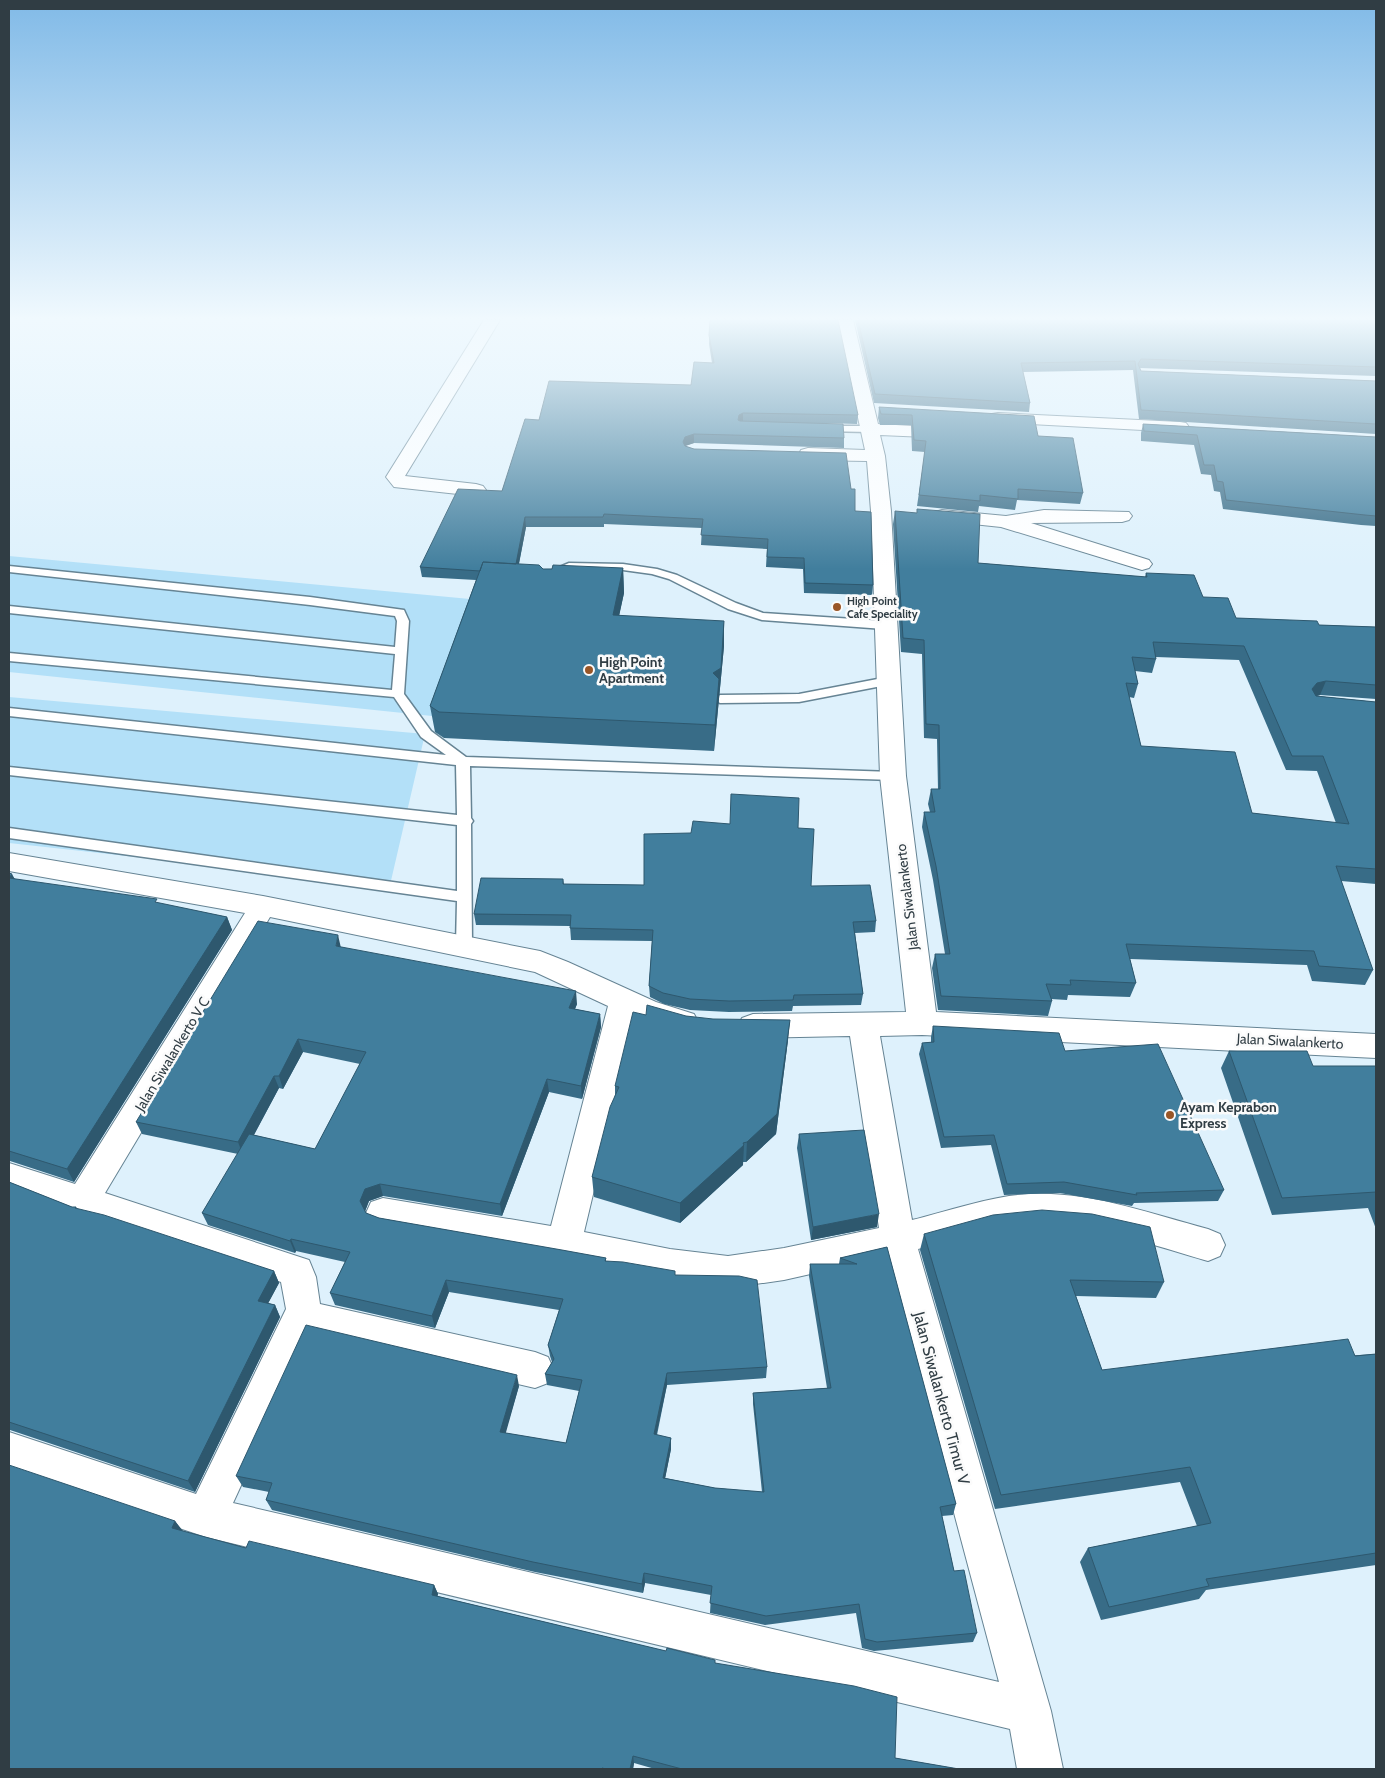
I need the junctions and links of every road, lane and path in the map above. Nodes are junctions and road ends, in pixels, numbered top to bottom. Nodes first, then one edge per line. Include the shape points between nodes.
1 (441, 403) edge
2 (871, 403) edge
3 (875, 417) junction
4 (984, 417) edge
5 (1023, 420) junction
6 (810, 428) edge
7 (1199, 428) edge
8 (970, 434) edge
9 (990, 434) edge
10 (790, 454) edge
11 (876, 456) junction
12 (476, 490) edge
13 (928, 515) edge
14 (1122, 516) dead end
15 (1003, 521) junction
16 (1142, 564) dead end
17 (9, 570) edge
18 (552, 575) edge
19 (9, 610) edge
20 (884, 625) junction
21 (401, 651) junction
22 (9, 657) edge
23 (888, 681) junction
24 (398, 694) junction
25 (720, 699) edge
26 (9, 712) edge
27 (463, 761) junction
28 (9, 771) edge
29 (893, 776) junction
30 (466, 821) junction
31 (9, 833) edge
32 (9, 862) edge
33 (465, 897) junction
34 (263, 906) junction
35 (464, 946) junction
36 (624, 1002) junction
37 (863, 1023) junction
38 (922, 1023) junction
39 (1376, 1046) edge
40 (9, 1177) edge
41 (81, 1203) junction
42 (383, 1213) dead end
43 (898, 1239) junction
44 (564, 1244) junction
45 (1208, 1245) dead end
46 (303, 1311) junction
47 (535, 1370) dead end
48 (9, 1452) edge
49 (206, 1517) junction
50 (1029, 1711) junction
51 (1040, 1769) edge

1 - 12 street via 395,477 401,483
2 - 3 street, Jalan Siwalankerto
3 - 6 lane
3 - 8 street
3 - 11 street, Jalan Siwalankerto
4 - 5 street
5 - 7 street
5 - 9 street via 1018,434
10 - 11 street
11 - 20 street, Jalan Siwalankerto via 890,512
13 - 15 street
14 - 15 street via 1044,516
15 - 16 street
17 - 21 lane via 395,611 403,616
18 - 20 lane via 569,566 653,571 673,577 747,613
19 - 21 lane
20 - 23 street, Jalan Siwalankerto
21 - 24 lane
22 - 24 lane
23 - 25 lane via 799,698
23 - 29 street, Jalan Siwalankerto
24 - 27 lane via 426,734
26 - 27 lane
27 - 29 lane
27 - 30 lane
28 - 30 lane
29 - 38 street, Jalan Siwalankerto
30 - 33 lane
31 - 33 lane
32 - 34 street
33 - 35 lane
34 - 35 street
34 - 41 street, Jalan Siwalankerto V C
35 - 36 street via 555,968
36 - 37 street via 657,1016 690,1024
36 - 44 street
37 - 38 street
37 - 43 street, Jalan Siwalankerto Timur V
38 - 39 street, Jalan Siwalankerto
40 - 41 street
41 - 46 street via 296,1271
42 - 44 street
43 - 44 street via 784,1264 728,1272 670,1265
43 - 45 street via 1009,1211 1054,1209 1096,1214
43 - 50 street, Jalan Siwalankerto Timur V
46 - 47 street via 309,1318
46 - 49 street
48 - 49 street
49 - 50 street
50 - 51 street, Jalan Siwalankerto Timur V

